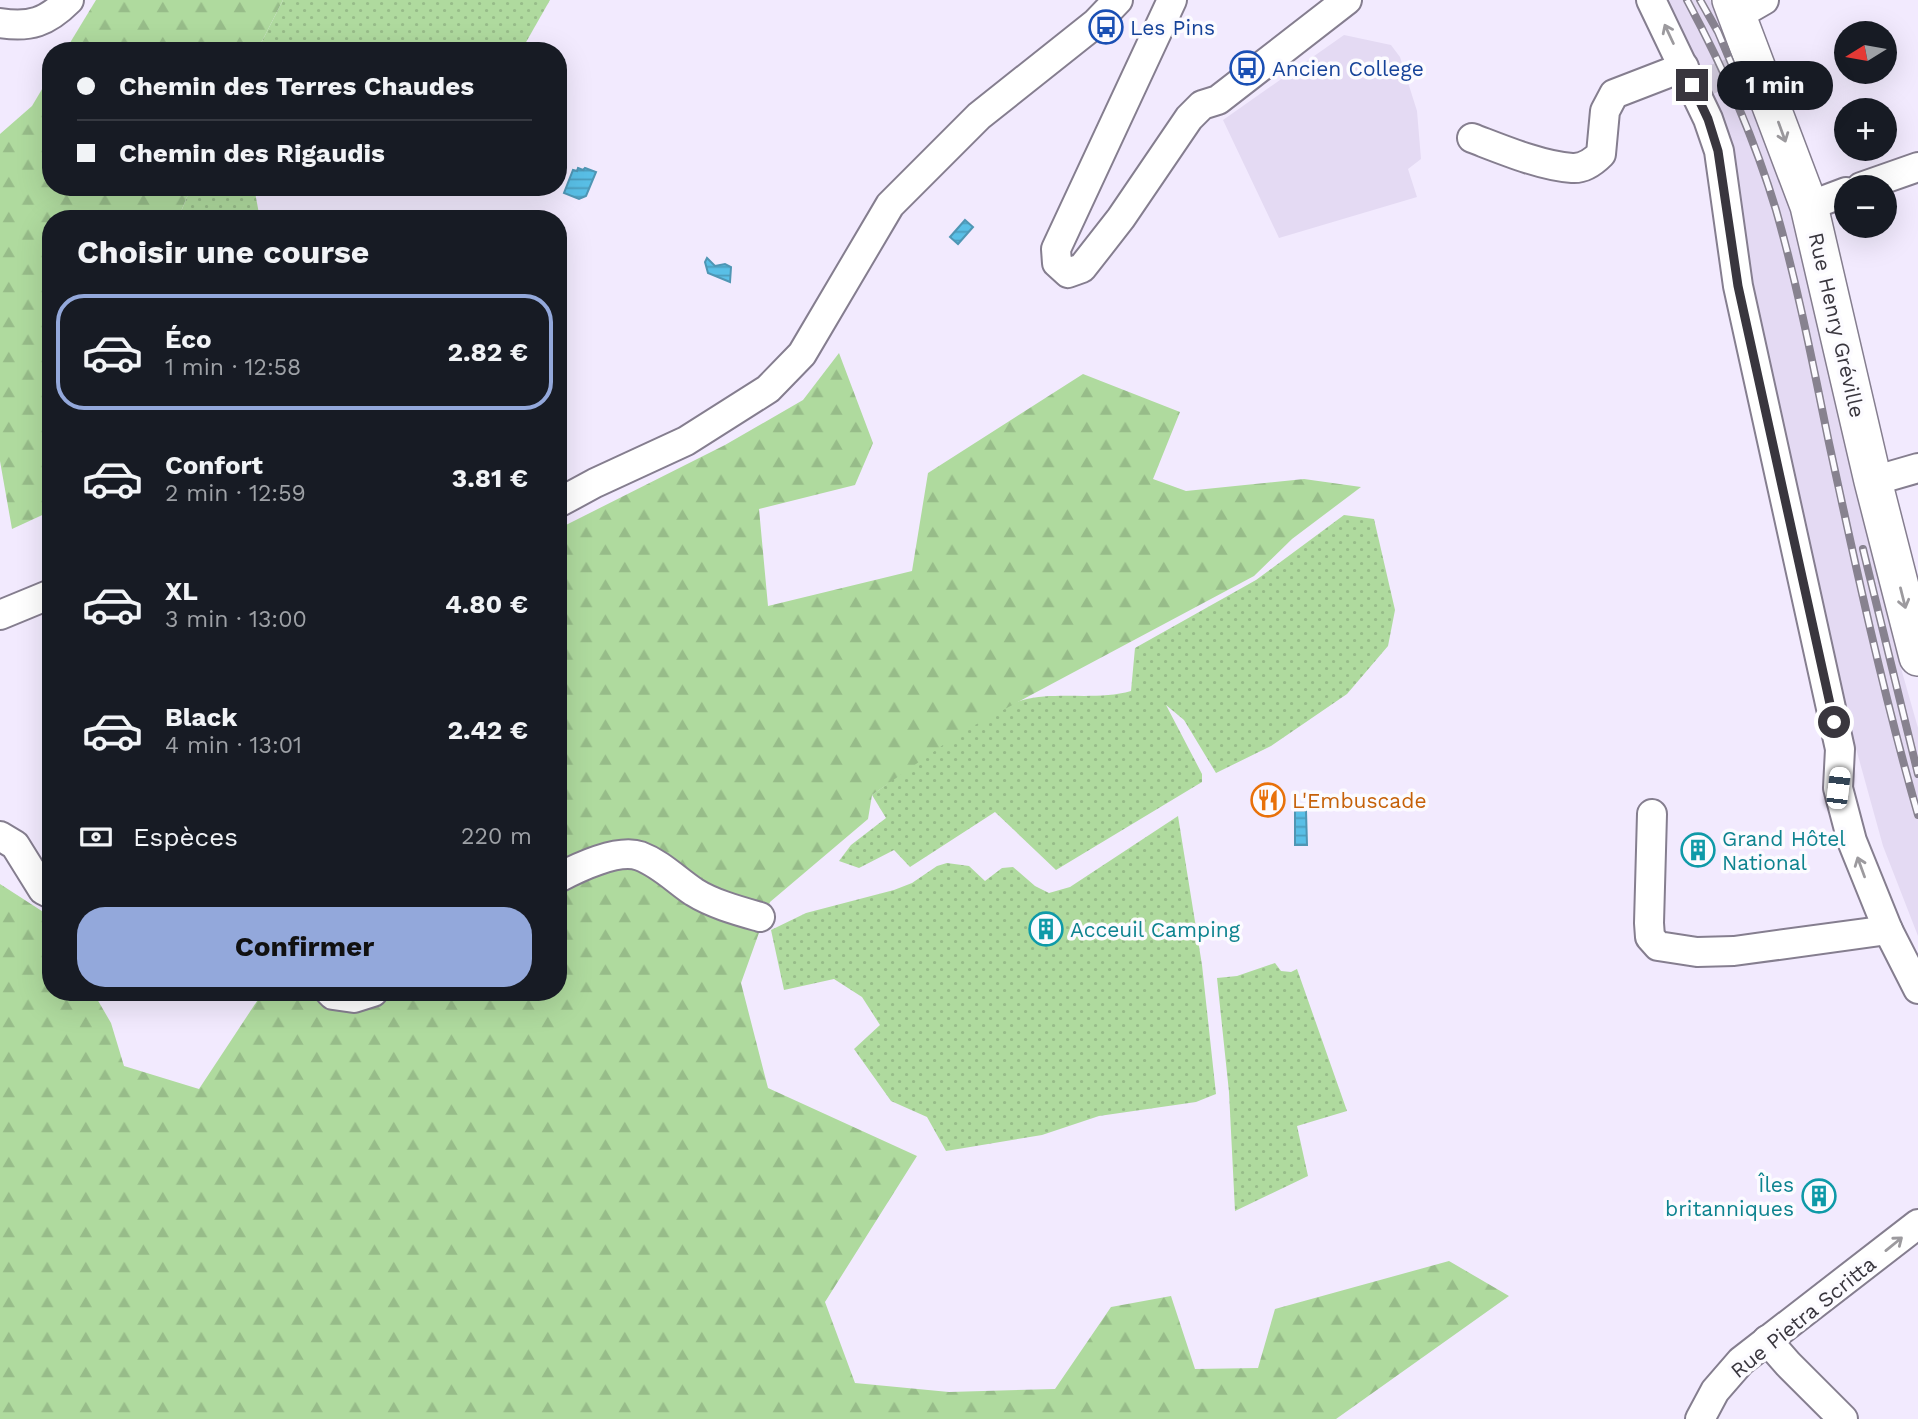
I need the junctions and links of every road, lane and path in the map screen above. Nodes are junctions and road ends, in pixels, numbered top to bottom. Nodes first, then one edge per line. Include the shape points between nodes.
1 (69, 0) edge
2 (1118, 0) edge
3 (1172, 0) edge
4 (1347, 0) edge
5 (1651, 0) edge
6 (1744, 5) edge
7 (0, 23) edge
8 (1684, 67) junction
9 (1472, 138) dead end
10 (1918, 167) edge
11 (1895, 175) edge
12 (1834, 197) edge
13 (1809, 206) junction
14 (1918, 468) edge
15 (1872, 481) junction
16 (567, 498) edge
17 (42, 598) edge
18 (0, 615) edge
19 (1918, 657) edge
20 (1651, 814) dead end
21 (0, 836) edge
22 (567, 873) edge
23 (42, 888) edge
24 (760, 917) dead end
25 (1888, 930) junction
26 (1918, 989) edge
27 (1918, 1224) edge
28 (1768, 1340) junction
29 (1700, 1419) edge
30 (1843, 1419) edge

1 - 7 street via 37,23
2 - 16 street via 1096,23 979,116 890,205 802,354 768,389 687,441
3 - 4 street via 1056,248 1057,263 1068,273 1082,268 1202,105 1218,100
8 -> 5 street
6 -> 13 main road, Rue Henry Gréville via 1750,64
8 - 9 street via 1614,94 1605,111 1601,155 1591,164 1574,169 1525,158
25 -> 8 street via 1856,853 1838,788 1840,748 1738,286 1713,117
10 - 11 street
12 - 13 street
13 - 15 main road, Rue Henry Gréville
14 - 15 street
15 -> 19 main road, Rue Henry Gréville
17 - 18 street
20 - 25 street via 1649,923 1650,937 1658,946 1697,953 1734,951
21 - 23 street via 15,845
22 - 24 street via 608,857 638,855 696,894
25 - 26 street
28 -> 27 street, Rue Pietra Scritta
28 - 29 street, Rue Pietra Scritta via 1741,1361 1715,1391
28 - 30 street

